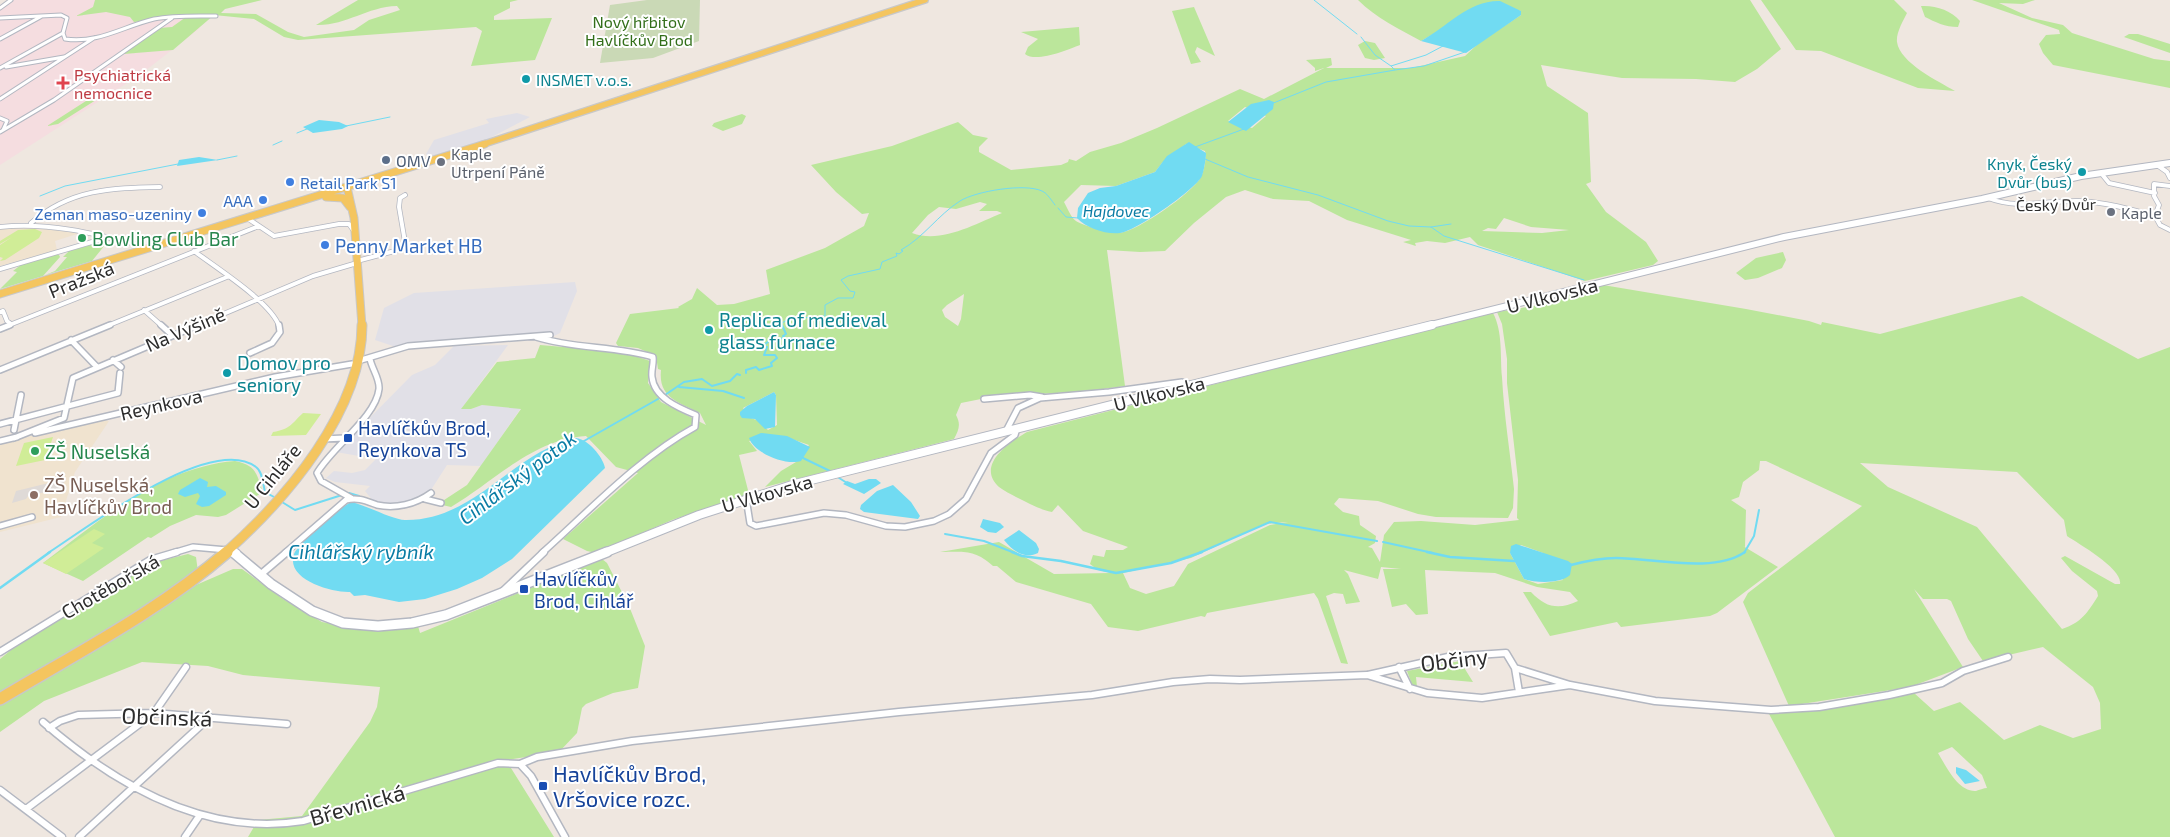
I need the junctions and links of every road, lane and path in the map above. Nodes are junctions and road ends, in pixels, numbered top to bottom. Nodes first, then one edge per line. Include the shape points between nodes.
1 (10, 0) edge
2 (925, 0) edge
3 (0, 8) edge
4 (44, 15) junction
5 (216, 16) dead end
6 (173, 17) junction
7 (0, 18) edge
8 (63, 33) junction
9 (95, 37) junction
10 (0, 39) edge
11 (67, 57) junction
12 (0, 68) edge
13 (0, 99) edge
14 (0, 118) edge
15 (1, 132) edge
16 (2170, 163) edge
17 (2157, 165) junction
18 (2100, 172) junction
19 (377, 178) junction
20 (2170, 178) edge
21 (2170, 186) edge
22 (160, 187) dead end
23 (348, 187) junction
24 (2155, 193) junction
25 (405, 195) dead end
26 (1988, 197) junction
27 (311, 198) junction
28 (352, 210) junction
29 (2155, 216) junction
30 (248, 218) junction
31 (31, 223) junction
32 (339, 224) junction
33 (259, 226) junction
34 (0, 227) edge
35 (2170, 230) edge
36 (354, 231) junction
37 (109, 237) junction
38 (145, 249) junction
39 (194, 252) junction
40 (357, 262) junction
41 (0, 270) edge
42 (227, 277) junction
43 (0, 294) edge
44 (257, 299) junction
45 (144, 310) junction
46 (0, 312) edge
47 (11, 324) junction
48 (0, 329) edge
49 (172, 335) junction
50 (550, 336) dead end
51 (536, 337) junction
52 (72, 340) junction
53 (250, 353) dead end
54 (370, 359) junction
55 (113, 360) junction
56 (355, 363) junction
57 (97, 367) junction
58 (0, 370) edge
59 (1191, 385) junction
60 (21, 395) dead end
61 (1043, 397) junction
62 (984, 399) dead end
63 (68, 406) junction
64 (17, 420) junction
65 (0, 424) edge
66 (1017, 428) junction
67 (14, 430) dead end
68 (1006, 431) junction
69 (14, 438) junction
70 (345, 438) junction
71 (323, 439) junction
72 (0, 441) edge
73 (431, 494) dead end
74 (350, 498) junction
75 (746, 498) junction
76 (425, 499) junction
77 (441, 503) dead end
78 (32, 517) dead end
79 (0, 526) edge
80 (230, 550) junction
81 (260, 575) junction
82 (501, 595) junction
83 (0, 652) edge
84 (2008, 657) dead end
85 (186, 667) dead end
86 (1400, 667) junction
87 (1516, 668) junction
88 (1367, 675) junction
89 (1570, 685) junction
90 (1410, 689) junction
91 (1519, 692) junction
92 (0, 699) edge
93 (154, 713) junction
94 (210, 717) junction
95 (43, 722) dead end
96 (287, 724) dead end
97 (50, 728) junction
98 (90, 762) junction
99 (520, 764) junction
100 (134, 788) junction
101 (0, 790) edge
102 (26, 809) junction
103 (200, 815) junction
104 (62, 837) edge
105 (79, 837) edge
106 (185, 837) edge
107 (565, 837) edge

1 - 3 street
2 - 19 main road
4 - 7 street
4 - 8 street via 65,16
4 - 10 street
5 - 6 street
6 - 9 street via 148,20
6 - 15 street via 54,100
8 - 9 street via 64,39 69,40
8 - 12 street
9 - 11 street
11 - 12 street
11 - 13 street
14 - 15 street via 7,122
16 - 17 main road, U Vlkovska
17 - 18 main road, U Vlkovska
17 - 20 street
18 - 24 street, Český Dvůr via 2111,183
18 - 26 main road, U Vlkovska
19 - 23 main road
19 - 28 main road via 356,189
21 - 24 street via 2154,184
22 - 31 street via 110,189 79,195 46,209
23 - 27 main road
23 - 28 main road
24 - 29 street via 2160,206
25 - 40 street, Na Výšině via 399,203 406,248
26 - 29 street, Český Dvůr via 2004,204 2024,206 2058,201 2095,202
26 - 59 main road, U Vlkovska via 1774,239
27 - 28 main road via 341,197
27 - 30 main road
28 - 32 street via 348,218
28 - 36 main road, U Cihláře
29 - 35 street, Český Dvůr via 2160,225
30 - 33 street
30 - 38 main road
31 - 34 street
31 - 37 street via 57,225
32 - 33 street via 279,236 272,236
32 - 36 street via 349,224
33 - 39 street, Pražská
36 - 40 main road, U Cihláře
37 - 38 street
37 - 41 street
38 - 43 main road
39 - 42 street, Na Výšině
39 - 47 street, Pražská
40 - 44 street, Na Výšině
40 - 56 main road, U Cihláře via 362,324
42 - 44 street, Na Výšině
42 - 45 street
44 - 49 street, Na Výšině
44 - 53 street, Na Výšině via 273,314 281,329 274,341
45 - 49 street
45 - 52 street
46 - 47 street via 3,311
47 - 48 street, Pražská
49 - 55 street, Na Výšině
50 - 51 street, Reynkova
51 - 54 street, Reynkova via 408,346
51 - 82 street via 558,344 632,351 653,357 655,387 665,398 696,415 695,427 671,440 649,458 512,580
52 - 57 street
52 - 58 street
54 - 56 street, Reynkova
54 - 70 street via 378,393
55 - 57 street, Na Výšině
55 - 63 street via 120,370 118,393
56 - 69 street, Reynkova via 275,377
56 - 71 main road, U Cihláře via 348,392
57 - 63 street, Na Výšině via 72,378
59 - 61 street via 1182,382
59 - 66 main road, U Vlkovska
60 - 64 street
61 - 62 street
61 - 68 street via 1018,408
63 - 64 street
63 - 69 street via 64,418
64 - 65 street
64 - 67 street
66 - 68 main road, U Vlkovska
66 - 75 street via 1015,435 991,453 965,502 946,516 930,522 880,526 834,513 756,526 750,523
68 - 75 main road, U Vlkovska
69 - 72 street, Reynkova
70 - 71 street
70 - 74 street via 322,461 317,473 321,481
71 - 80 main road, U Cihláře via 288,488
73 - 76 street
74 - 76 street via 390,507
74 - 81 street
75 - 82 main road, U Vlkovska
76 - 77 street
78 - 79 street
80 - 81 main road, Chotěbořská
80 - 83 street, Chotěbořská via 193,547 150,560
80 - 92 main road, U Cihláře via 164,602
81 - 82 main road, Chotěbořská via 311,610 336,621 362,626 419,622
84 - 89 street via 1963,671 1942,683 1819,707 1771,710 1654,701
85 - 93 street
86 - 87 street, Občiny via 1448,657 1506,653
86 - 88 street, Občiny
86 - 90 street
87 - 89 street
87 - 91 street, Občiny
88 - 90 street, Občiny
88 - 99 street, Břevnická via 1173,682 1092,695 632,741 537,757
89 - 91 street, Občiny
90 - 91 street, Občiny via 1482,698
93 - 94 street, Občinská
93 - 97 street, Občinská via 78,715 60,720
93 - 98 street
94 - 96 street, Občinská
94 - 100 street
95 - 97 street, Břevnická
97 - 98 street, Břevnická
98 - 100 street, Břevnická
98 - 102 street
99 - 103 street, Břevnická via 498,763 285,824 255,824
99 - 107 street via 532,776
100 - 103 street, Břevnická
100 - 105 street
101 - 102 street
102 - 104 street
103 - 106 street

